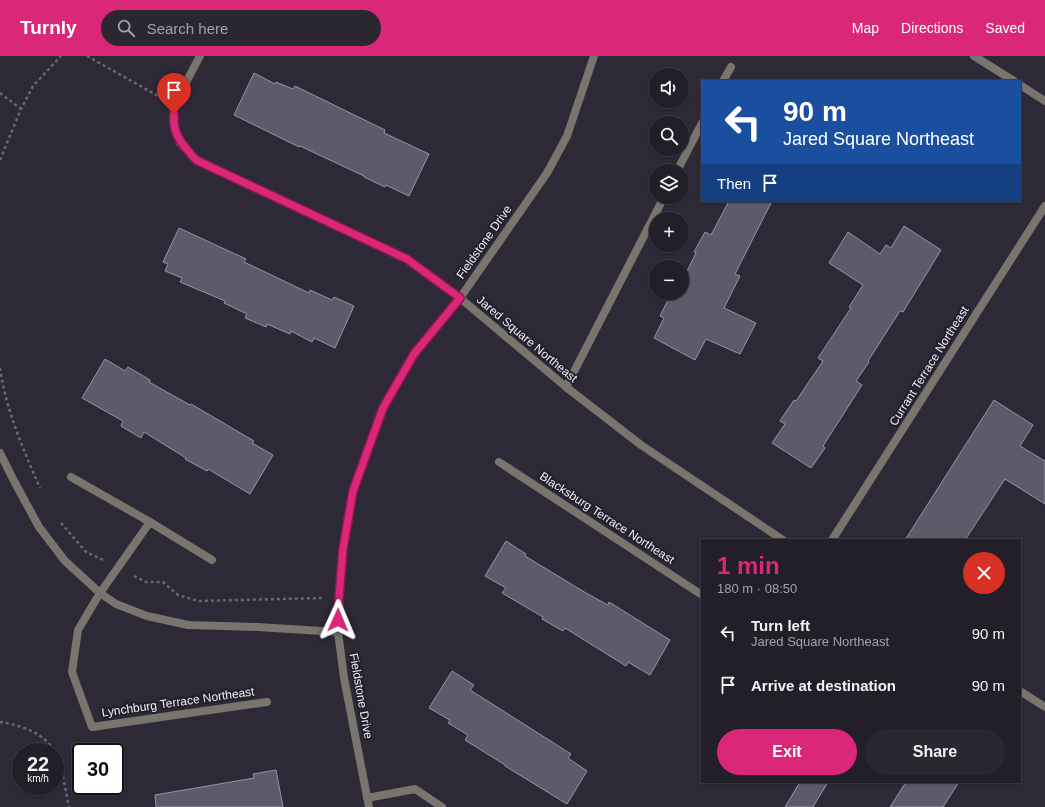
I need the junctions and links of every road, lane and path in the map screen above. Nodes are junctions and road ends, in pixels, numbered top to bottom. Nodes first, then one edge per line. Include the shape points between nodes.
1 (61, 56) edge
2 (87, 56) edge
3 (200, 56) edge
4 (594, 56) edge
5 (974, 56) edge
6 (731, 67) dead end
7 (724, 80) edge
8 (1012, 80) edge
9 (1021, 86) edge
10 (0, 93) edge
11 (1045, 101) edge
12 (174, 105) junction
13 (21, 109) junction
14 (701, 125) edge
15 (0, 160) edge
16 (681, 164) edge
17 (660, 204) edge
18 (1045, 206) edge
19 (460, 298) junction
20 (566, 387) junction
21 (0, 453) edge
22 (499, 462) dead end
23 (71, 477) dead end
24 (150, 522) junction
25 (782, 539) edge
26 (833, 539) edge
27 (212, 560) dead end
28 (100, 593) junction
29 (701, 594) edge
30 (338, 632) junction
31 (1021, 692) edge
32 (267, 702) dead end
33 (1045, 707) edge
34 (0, 722) edge
35 (49, 743) edge
36 (64, 782) edge
37 (367, 798) junction
38 (69, 807) edge
39 (369, 807) edge
40 (442, 807) edge

1 - 13 path via 33,86
2 - 12 path
3 - 12 street, Jared Square Northeast
4 - 19 street, Fieldstone Drive via 567,136 547,173
5 - 8 street
6 - 7 street
9 - 11 street
10 - 13 path
12 - 19 street, Jared Square Northeast via 173,123 180,143 196,160 407,259
13 - 15 path
14 - 16 street
17 - 20 street
18 - 26 street, Currant Terrace Northeast
19 - 20 street, Jared Square Northeast
19 - 30 street, Fieldstone Drive via 414,354 380,416 353,491 343,549
20 - 25 street, Jared Square Northeast via 641,445
21 - 28 street via 39,527 65,561
22 - 29 street, Blacksburg Terrace Northeast
23 - 24 street
24 - 27 street
24 - 28 street
28 - 30 street via 116,604 147,616 188,624
28 - 32 street, Lynchburg Terrace Northeast via 78,630 72,672 92,727
30 - 37 street, Fieldstone Drive via 344,678
31 - 33 street
34 - 35 path via 38,735
36 - 38 path
37 - 39 street, Fieldstone Drive
37 - 40 street via 414,789

